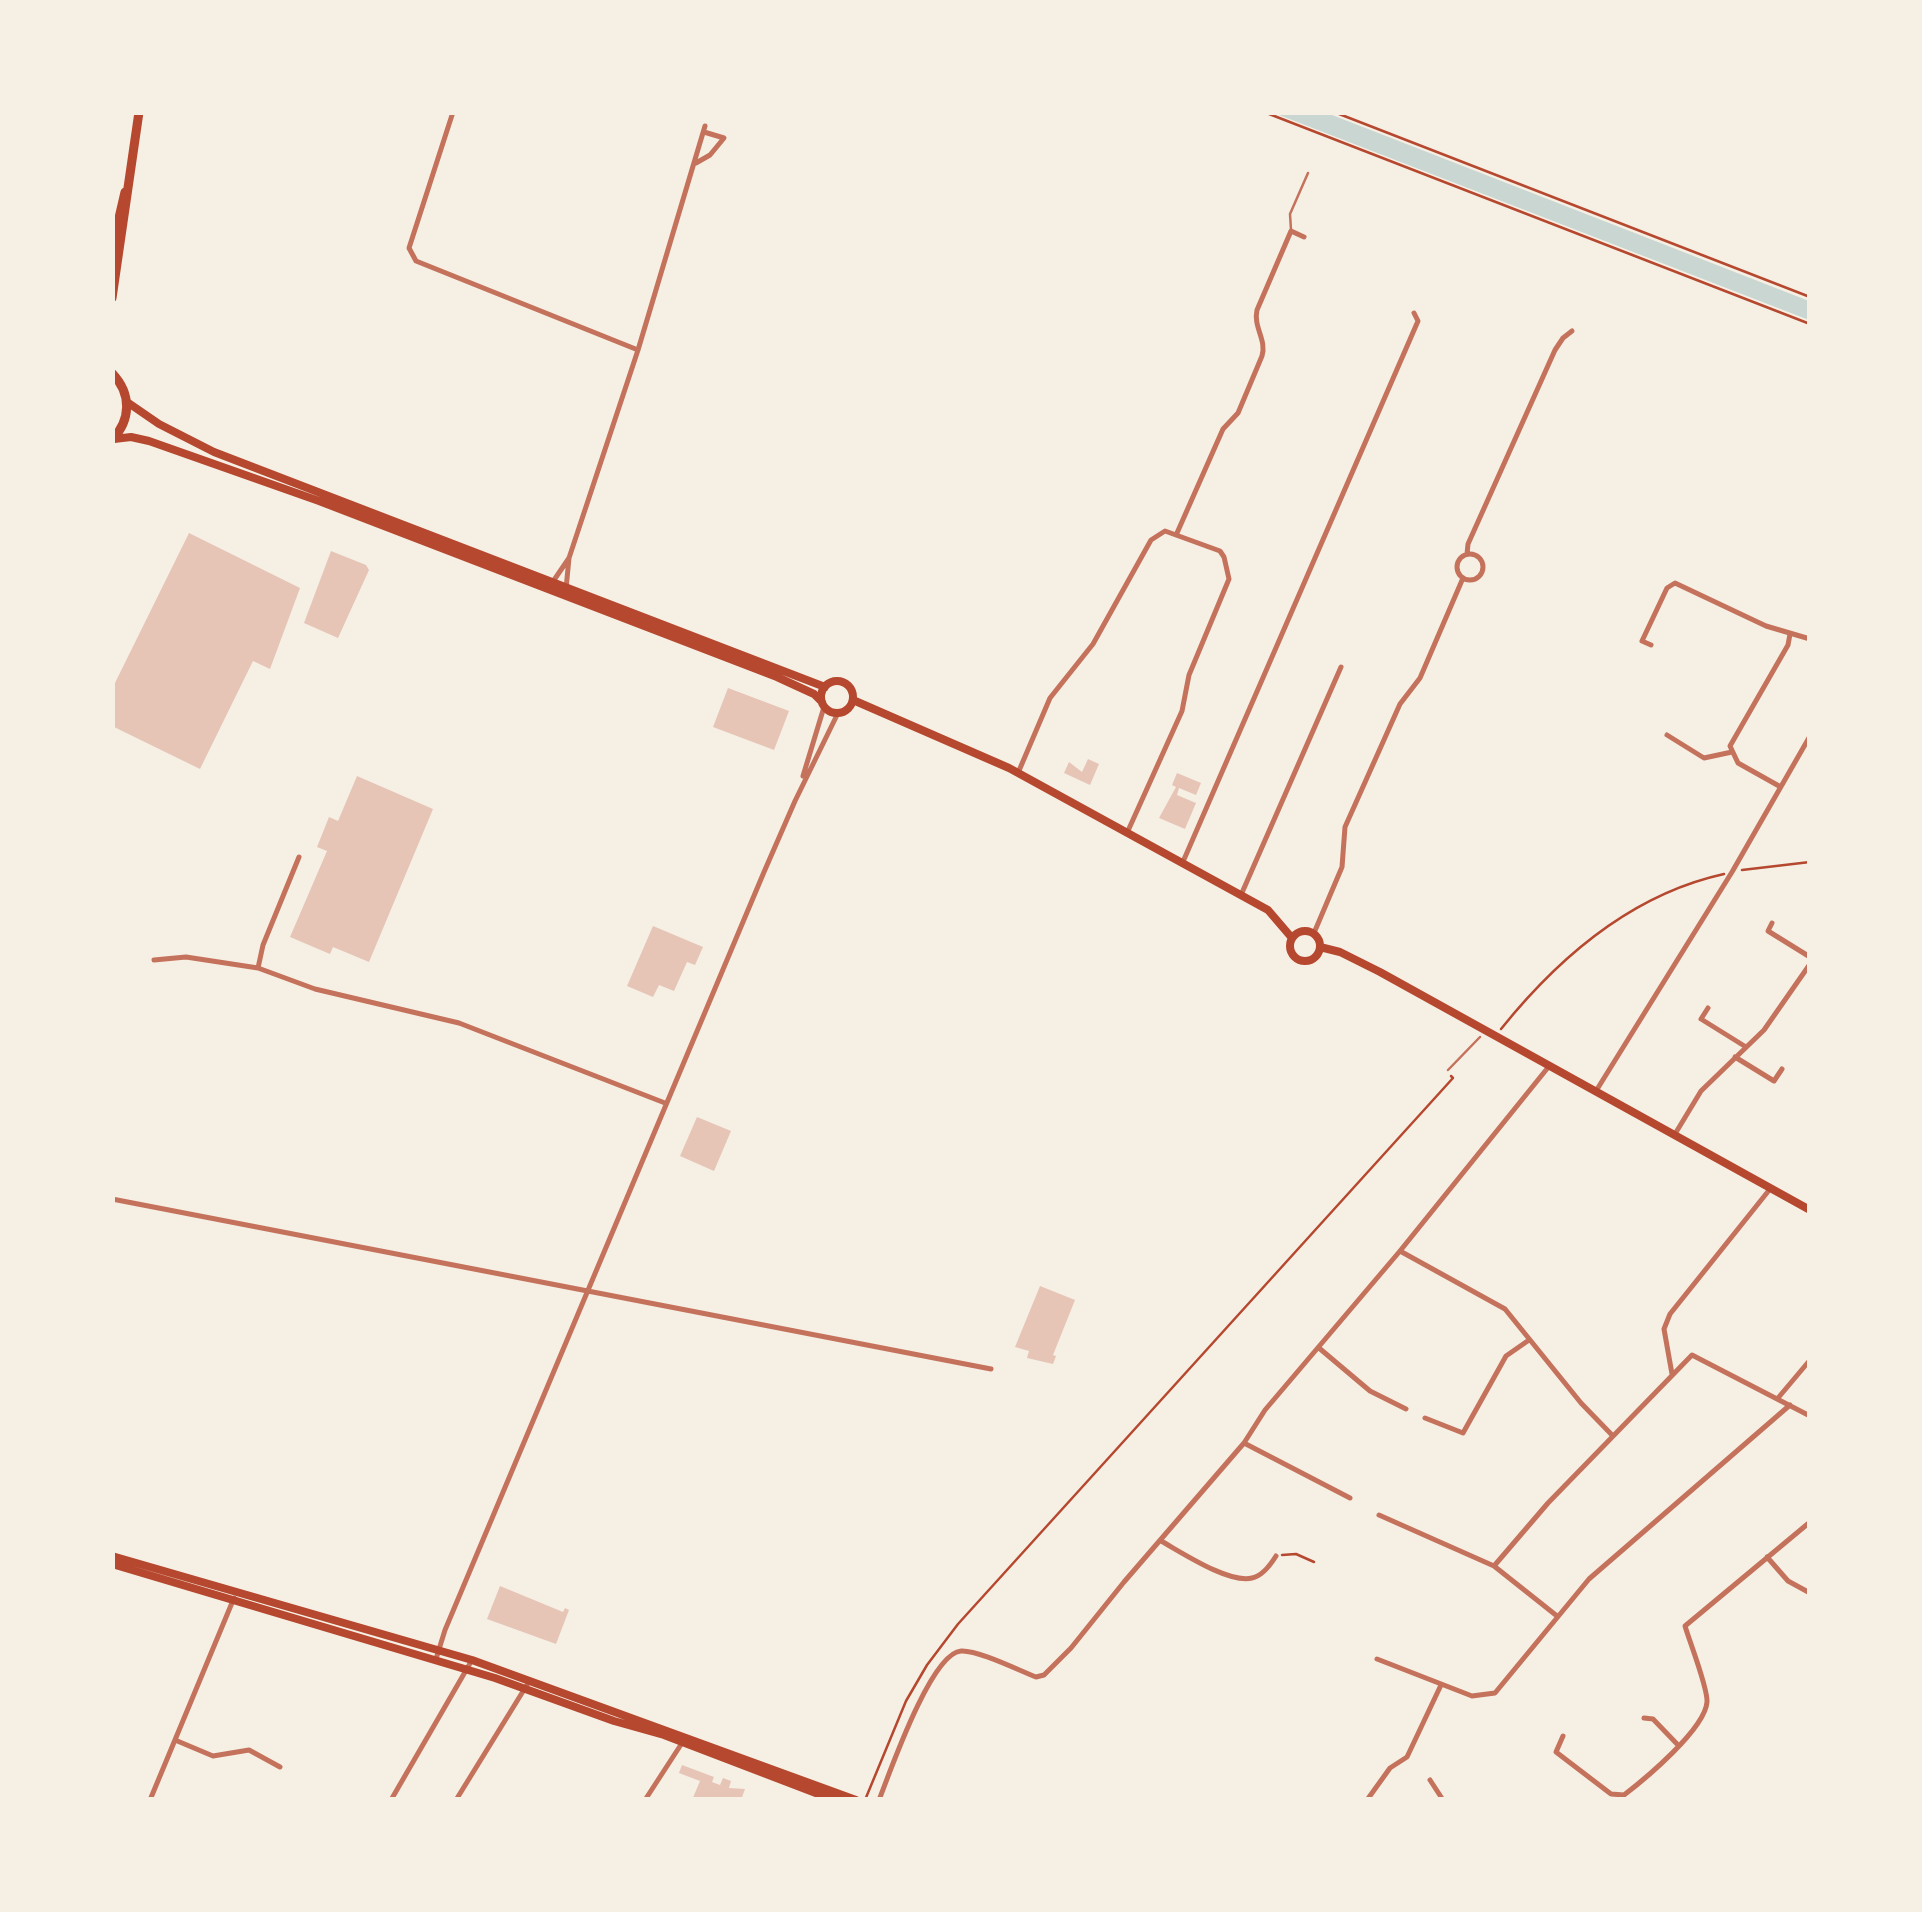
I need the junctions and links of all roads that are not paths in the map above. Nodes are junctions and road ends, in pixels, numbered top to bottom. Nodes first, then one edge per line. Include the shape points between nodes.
1 (140, 112) edge
2 (454, 112) edge
3 (694, 164) junction
4 (1308, 172) dead end
5 (130, 180) junction
6 (1292, 231) junction
7 (1304, 236) dead end
8 (112, 248) edge
9 (112, 298) edge
10 (1414, 313) dead end
11 (1572, 331) dead end
12 (638, 350) junction
13 (112, 373) edge
14 (127, 401) junction
15 (113, 440) edge
16 (1177, 533) junction
17 (1467, 554) junction
18 (568, 558) junction
19 (1463, 578) junction
20 (558, 588) junction
21 (1790, 634) junction
22 (1810, 639) edge
23 (1651, 646) dead end
24 (1341, 666) dead end
25 (824, 687) junction
26 (853, 700) junction
27 (823, 705) junction
28 (838, 713) junction
29 (1667, 735) dead end
30 (1810, 736) edge
31 (1732, 752) junction
32 (1018, 773) junction
33 (1779, 786) junction
34 (794, 801) junction
35 (1126, 833) junction
36 (298, 857) dead end
37 (1182, 864) junction
38 (1241, 895) junction
39 (1772, 923) dead end
40 (1314, 933) junction
41 (1292, 938) junction
42 (1320, 948) junction
43 (154, 960) dead end
44 (1809, 964) edge
45 (258, 968) junction
46 (1708, 1008) dead end
47 (1480, 1037) dead end
48 (1746, 1048) junction
49 (1735, 1058) junction
50 (1550, 1066) junction
51 (1782, 1069) dead end
52 (1448, 1070) road end
53 (1596, 1090) junction
54 (665, 1103) junction
55 (1675, 1134) junction
56 (1771, 1188) junction
57 (112, 1199) edge
58 (1810, 1210) edge
59 (1400, 1250) junction
60 (587, 1291) junction
61 (1529, 1340) junction
62 (1318, 1347) junction
63 (1810, 1360) edge
64 (992, 1369) dead end
65 (1672, 1374) junction
66 (1778, 1398) junction
67 (1790, 1405) junction
68 (1406, 1409) dead end
69 (1810, 1416) edge
70 (1426, 1418) dead end
71 (1612, 1434) junction
72 (1244, 1444) junction
73 (1350, 1498) dead end
74 (1379, 1515) dead end
75 (1810, 1522) edge
76 (1160, 1540) junction
77 (112, 1556) edge
78 (1276, 1556) road end
79 (1767, 1557) junction
80 (112, 1564) edge
81 (1494, 1566) junction
82 (1810, 1593) edge
83 (235, 1595) junction
84 (1557, 1616) junction
85 (437, 1655) junction
86 (1377, 1659) dead end
87 (470, 1665) junction
88 (528, 1684) junction
89 (1441, 1685) junction
90 (1644, 1718) dead end
91 (1563, 1736) dead end
92 (684, 1739) junction
93 (175, 1740) junction
94 (1678, 1745) junction
95 (280, 1767) dead end
96 (1430, 1780) dead end
97 (1623, 1797) edge
98 (150, 1800) edge
99 (392, 1800) edge
100 (456, 1800) edge
101 (645, 1800) edge
102 (834, 1800) edge
103 (856, 1800) edge
104 (880, 1800) edge
105 (1367, 1800) edge
106 (1443, 1800) edge

1 - 5 main road
2 - 12 street via 409,248 416,261
3 - 3 street via 704,129 724,138 710,155
3 - 12 street
4 - 6 lane via 1290,214
5 - 8 main road
5 - 9 main road
6 - 7 street
6 - 16 street via 1255,317 1262,356
10 - 37 street via 1418,321
11 - 17 street via 1562,338 1517,431
12 - 18 street
13 - 14 main road
14 - 15 main road
14 - 20 main road via 214,452
15 - 20 main road via 149,441
16 - 32 street via 1165,531 1151,540 1092,644 1050,698
16 - 35 street via 1220,552 1229,580 1184,687 1182,711
17 - 19 street via 1457,566
17 - 19 street via 1483,566 1478,577
18 - 20 street
18 - 20 street
19 - 40 street via 1346,827 1342,868
20 - 25 main road
20 - 27 main road via 814,694
21 - 22 street
21 - 23 street via 1674,583 1642,641
21 - 31 street via 1732,737
24 - 38 street
25 - 26 main road via 844,682
25 - 27 main road
26 - 28 main road
26 - 32 main road
27 - 28 main road
27 - 34 street
28 - 34 street
29 - 31 street via 1704,758
30 - 33 street
31 - 33 street via 1738,763
32 - 35 main road
33 - 53 street
34 - 54 street
35 - 37 main road
36 - 45 street
37 - 38 main road
38 - 41 main road via 1268,910
39 - 44 street via 1768,931
40 - 41 main road
40 - 42 main road
41 - 42 main road via 1291,950 1302,960
42 - 50 main road via 1365,964
43 - 45 street via 186,957
44 - 48 street
45 - 54 street via 460,1023
46 - 48 street via 1702,1020
47 - 52 lane
48 - 49 street
49 - 51 street via 1774,1081
49 - 55 street via 1701,1091
50 - 53 main road
50 - 59 street
53 - 55 main road
54 - 60 street
55 - 56 main road
56 - 58 main road
56 - 65 street via 1670,1314 1664,1329
57 - 60 street
59 - 61 street via 1497,1302
59 - 62 street
60 - 64 street
60 - 85 street
61 - 70 street via 1506,1356 1464,1433
61 - 71 street
62 - 68 street via 1370,1391
62 - 72 street
63 - 66 street
65 - 66 street via 1692,1355
65 - 71 street
66 - 67 street
67 - 69 street
67 - 84 street via 1589,1578
71 - 81 street
72 - 73 street
72 - 76 street
74 - 81 street
75 - 79 street
76 - 78 street via 1233,1578 1254,1578
76 - 104 street via 1044,1675 964,1650 950,1654 933,1676
77 - 83 main road
79 - 82 street
79 - 94 street via 1685,1626 1707,1701
80 - 83 main road
81 - 84 street
83 - 85 main road
83 - 93 street
84 - 89 street via 1496,1692 1472,1696
85 - 87 main road
86 - 89 street
87 - 88 main road
87 - 99 street
88 - 92 main road
88 - 100 street
89 - 105 street via 1407,1757
90 - 94 street via 1654,1719
91 - 97 street via 1556,1752
92 - 101 street
92 - 102 main road
92 - 103 main road
93 - 95 street via 213,1756 249,1750
93 - 98 street
94 - 97 street
96 - 106 street

